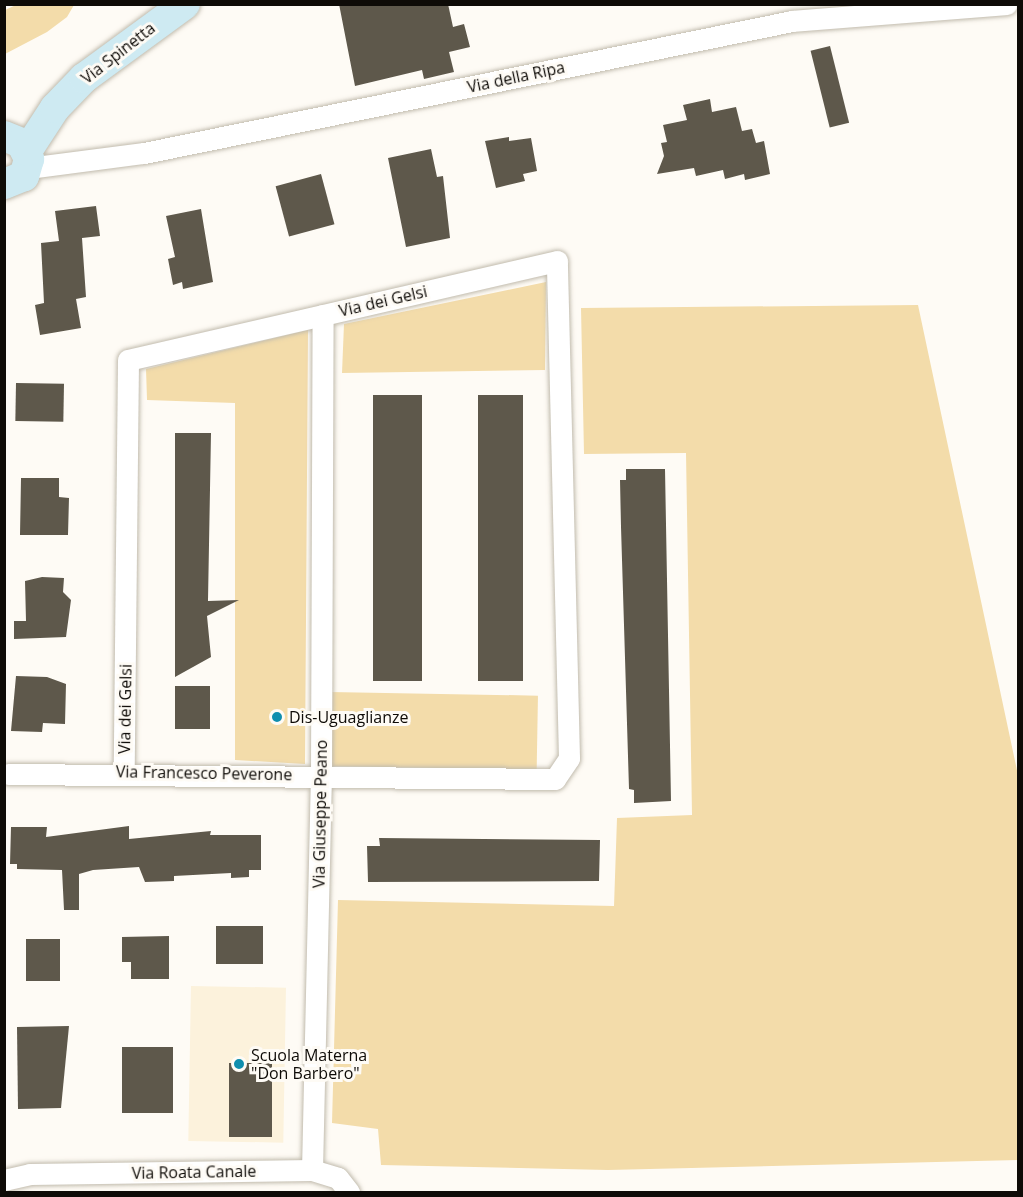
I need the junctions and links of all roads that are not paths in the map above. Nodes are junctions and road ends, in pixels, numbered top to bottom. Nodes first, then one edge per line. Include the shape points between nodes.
1 (185, 4) edge
2 (1006, 4) edge
3 (13, 165) edge
4 (323, 315) junction
5 (569, 758) joint
6 (124, 772) junction
7 (8, 774) dead end
8 (321, 775) junction
9 (4, 1164) edge
10 (312, 1170) junction
11 (30, 1174) junction
12 (4, 1180) edge
13 (350, 1192) edge

1 - 3 main road, Via Spinetta via 102,62 55,108
2 - 3 street, Via della Ripa via 792,21 144,153
4 - 5 street, Via dei Gelsi via 556,261
4 - 6 street, Via dei Gelsi via 128,360
4 - 8 street, Via Giuseppe Peano
5 - 8 street, Via Francesco Peverone via 555,779
6 - 7 street, Via Francesco Peverone
6 - 8 street, Via Francesco Peverone
8 - 10 street, Via Giuseppe Peano
9 - 11 street, Via Roata Canale
10 - 11 street, Via Roata Canale
10 - 13 street, Via Roata Canale via 338,1178
11 - 12 street, Via Roata Canale

